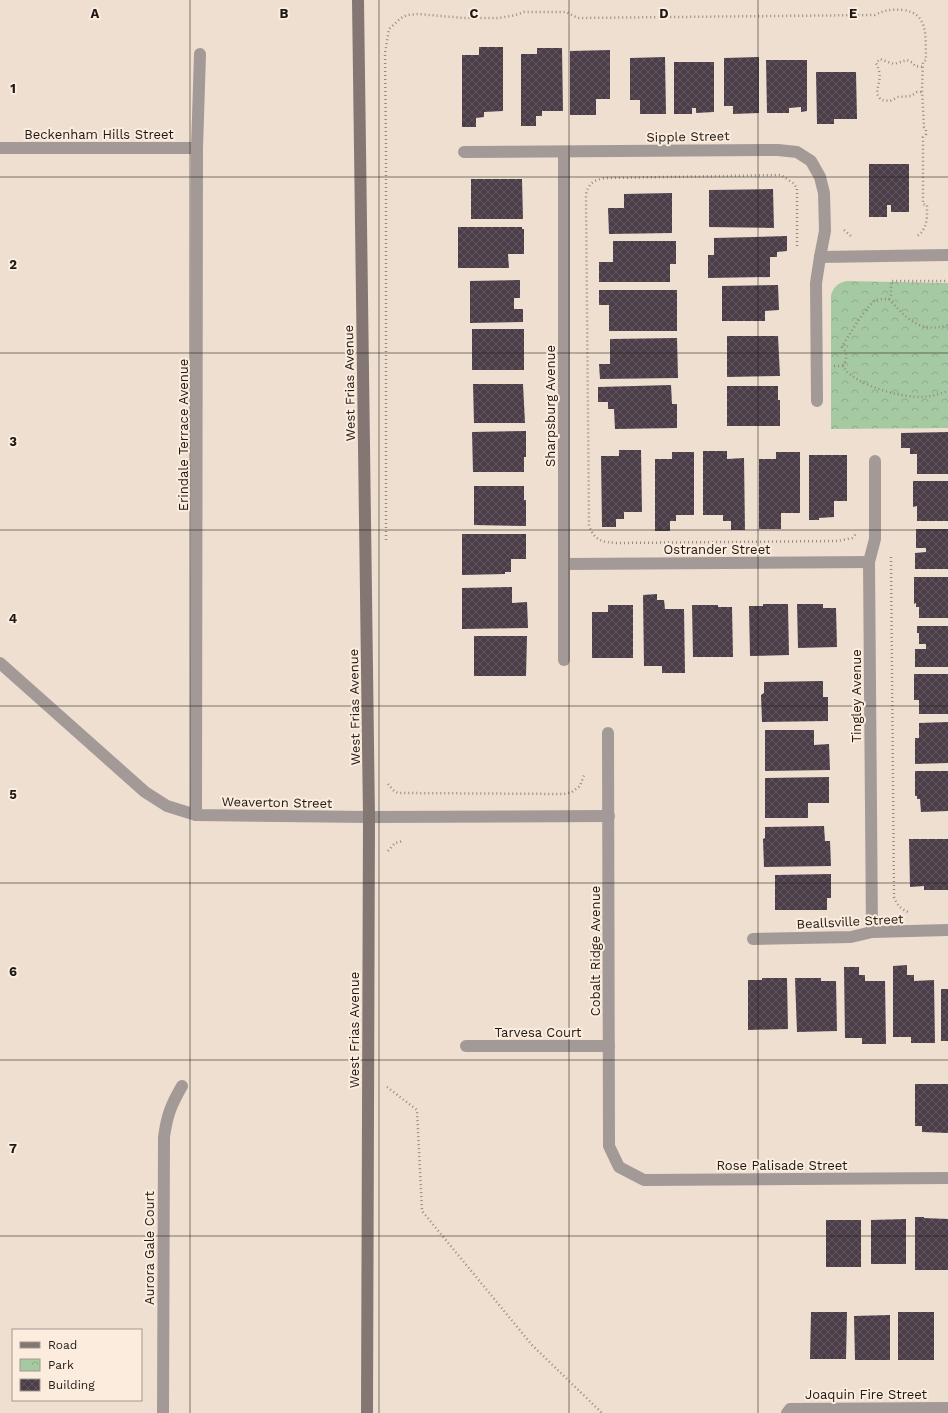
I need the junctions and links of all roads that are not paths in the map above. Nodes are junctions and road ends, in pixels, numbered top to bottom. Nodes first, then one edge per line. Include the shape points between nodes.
1 (358, 0) edge
2 (200, 54) dead end
3 (0, 148) edge
4 (197, 148) junction
5 (464, 152) dead end
6 (564, 152) junction
7 (948, 255) edge
8 (820, 257) junction
9 (817, 401) dead end
10 (875, 461) dead end
11 (869, 562) junction
12 (565, 564) junction
13 (564, 660) dead end
14 (0, 663) edge
15 (608, 733) dead end
16 (196, 815) junction
17 (609, 816) junction
18 (369, 817) junction
19 (948, 930) edge
20 (872, 932) junction
21 (754, 939) dead end
22 (466, 1046) dead end
23 (609, 1046) junction
24 (182, 1086) dead end
25 (619, 1168) joint
26 (948, 1178) edge
27 (948, 1408) edge
28 (163, 1413) edge
29 (366, 1413) edge
30 (787, 1413) edge

1 - 18 street, West Frias Avenue
2 - 4 street, Erindale Terrace Avenue
3 - 4 street, Beckenham Hills Street
4 - 16 street, Erindale Terrace Avenue
5 - 6 street, Sipple Street
6 - 8 street, Sipple Street via 797,152 811,161 820,176 824,193 825,231
6 - 12 street, Sharpsburg Avenue
7 - 8 street
8 - 9 street, Sipple Street via 816,283
10 - 11 street, Tingley Avenue via 875,539
11 - 12 street, Ostrander Street
11 - 20 street, Tingley Avenue
12 - 13 street, Sharpsburg Avenue
14 - 16 street, Weaverton Street via 145,792 166,806
15 - 17 street, Cobalt Ridge Avenue
16 - 18 street, Weaverton Street
17 - 18 street, Weaverton Street
17 - 23 street, Cobalt Ridge Avenue
18 - 29 street, West Frias Avenue
19 - 20 street, Beallsville Street
20 - 21 street, Beallsville Street via 851,938
22 - 23 street, Tarvesa Court
23 - 25 street, Cobalt Ridge Avenue via 609,1146
24 - 28 street, Aurora Gale Court via 166,1119 164,1137
25 - 26 street, Rose Palisade Street via 644,1180
27 - 30 street, Joaquin Fire Street via 790,1409

